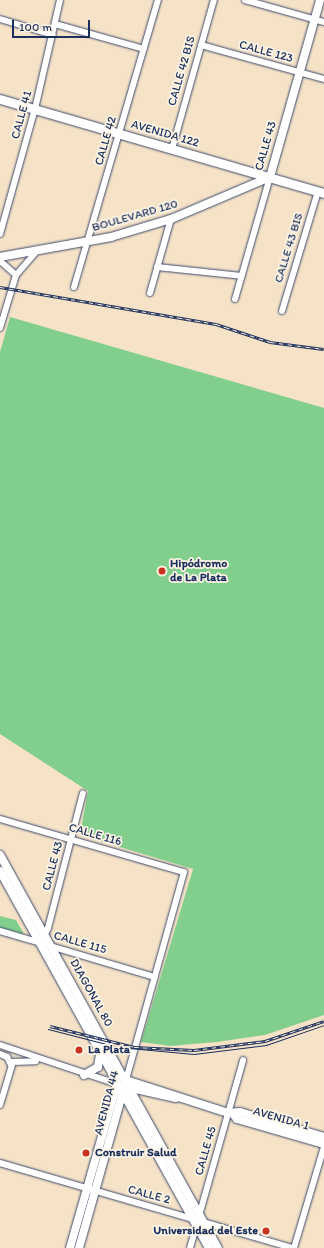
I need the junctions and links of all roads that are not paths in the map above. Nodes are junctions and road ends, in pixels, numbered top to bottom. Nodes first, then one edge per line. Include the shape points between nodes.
1 (60, 0) edge
2 (158, 0) edge
3 (214, 0) edge
4 (245, 0) edge
5 (320, 0) edge
6 (0, 19) edge
7 (314, 20) junction
8 (324, 22) edge
9 (55, 24) junction
10 (53, 35) junction
11 (201, 45) junction
12 (144, 49) junction
13 (299, 72) junction
14 (324, 79) edge
15 (0, 99) edge
16 (36, 109) junction
17 (119, 134) junction
18 (172, 149) junction
19 (270, 177) junction
20 (321, 192) edge
21 (171, 219) junction
22 (0, 234) edge
23 (89, 242) junction
24 (36, 252) junction
25 (0, 257) edge
26 (0, 261) edge
27 (157, 267) junction
28 (16, 276) junction
29 (242, 276) junction
30 (74, 288) dead end
31 (150, 293) dead end
32 (235, 299) dead end
33 (282, 311) dead end
34 (0, 328) edge
35 (83, 793) dead end
36 (0, 819) edge
37 (72, 840) junction
38 (0, 855) edge
39 (0, 870) edge
40 (184, 872) joint
41 (0, 931) edge
42 (44, 935) junction
43 (39, 943) junction
44 (50, 946) junction
45 (154, 976) junction
46 (0, 1045) edge
47 (0, 1054) edge
48 (100, 1054) junction
49 (243, 1060) dead end
50 (42, 1062) junction
51 (11, 1065) junction
52 (84, 1075) junction
53 (124, 1086) junction
54 (0, 1105) edge
55 (231, 1114) junction
56 (324, 1136) edge
57 (324, 1146) edge
58 (0, 1163) edge
59 (91, 1191) junction
60 (198, 1220) junction
61 (70, 1248) edge
62 (79, 1248) edge
63 (190, 1248) edge
64 (209, 1248) edge
65 (218, 1248) edge
66 (293, 1248) edge

1 - 9 street, CALLE 41
2 - 12 street, CALLE 42
3 - 11 street, CALLE 42 BIS
4 - 7 street
5 - 7 main road, CALLE 43
6 - 10 street
7 - 8 street
7 - 13 main road, CALLE 43
9 - 10 street, CALLE 41
9 - 12 street
10 - 16 street, CALLE 41
11 - 13 street, CALLE 123
11 - 18 street, CALLE 42 BIS
12 - 17 street, CALLE 42
13 - 14 street, CALLE 123
13 - 19 main road, CALLE 43
15 - 16 highway, AVENIDA 122
16 - 17 highway, AVENIDA 122
16 - 22 street, CALLE 41
17 - 18 highway, AVENIDA 122
17 - 23 street, CALLE 42
18 - 19 highway, AVENIDA 122
19 - 20 highway, AVENIDA 122
19 - 21 main road, BOULEVARD 120
19 - 29 street, CALLE 43
20 - 33 street, CALLE 43 BIS
21 - 23 main road, BOULEVARD 120
21 - 27 street
23 - 24 main road, BOULEVARD 120
23 - 30 street, CALLE 42
24 - 25 main road, BOULEVARD 120
24 - 28 street
26 - 28 street
27 - 29 street
27 - 31 street
28 - 34 street
29 - 32 street, CALLE 43
35 - 37 street, CALLE 43
36 - 37 street, CALLE 116
37 - 40 street, CALLE 116
37 - 42 street, CALLE 43
38 - 42 main road, DIAGONAL 80
39 - 43 main road, DIAGONAL 80
40 - 45 street, AVENIDA 44
41 - 43 street, CALLE 115
42 - 43 street, CALLE 43
42 - 44 main road, DIAGONAL 80
43 - 44 street, CALLE 115
43 - 48 main road, DIAGONAL 80
44 - 45 street, CALLE 115
44 - 53 main road, DIAGONAL 80
45 - 53 street, AVENIDA 44
46 - 50 street, AVENIDA 1
47 - 51 street via 7,1057
48 - 52 main road via 98,1067
48 - 53 main road, DIAGONAL 80
49 - 55 street, CALLE 45
50 - 51 street via 19,1060
50 - 52 street, AVENIDA 1
51 - 54 street
52 - 53 street, AVENIDA 1
53 - 55 main road, AVENIDA 1 via 178,1098
53 - 59 main road, AVENIDA 44
53 - 60 main road, DIAGONAL 80
55 - 56 main road, AVENIDA 1 via 240,1112
55 - 57 main road, AVENIDA 1 via 237,1119
55 - 60 street, CALLE 45
57 - 66 street
58 - 59 street, CALLE 2
59 - 60 street, CALLE 2
59 - 61 main road, AVENIDA 44
59 - 62 main road, AVENIDA 44
60 - 63 street, CALLE 45
60 - 64 main road, DIAGONAL 80
60 - 65 main road, DIAGONAL 80
60 - 66 street, CALLE 2

